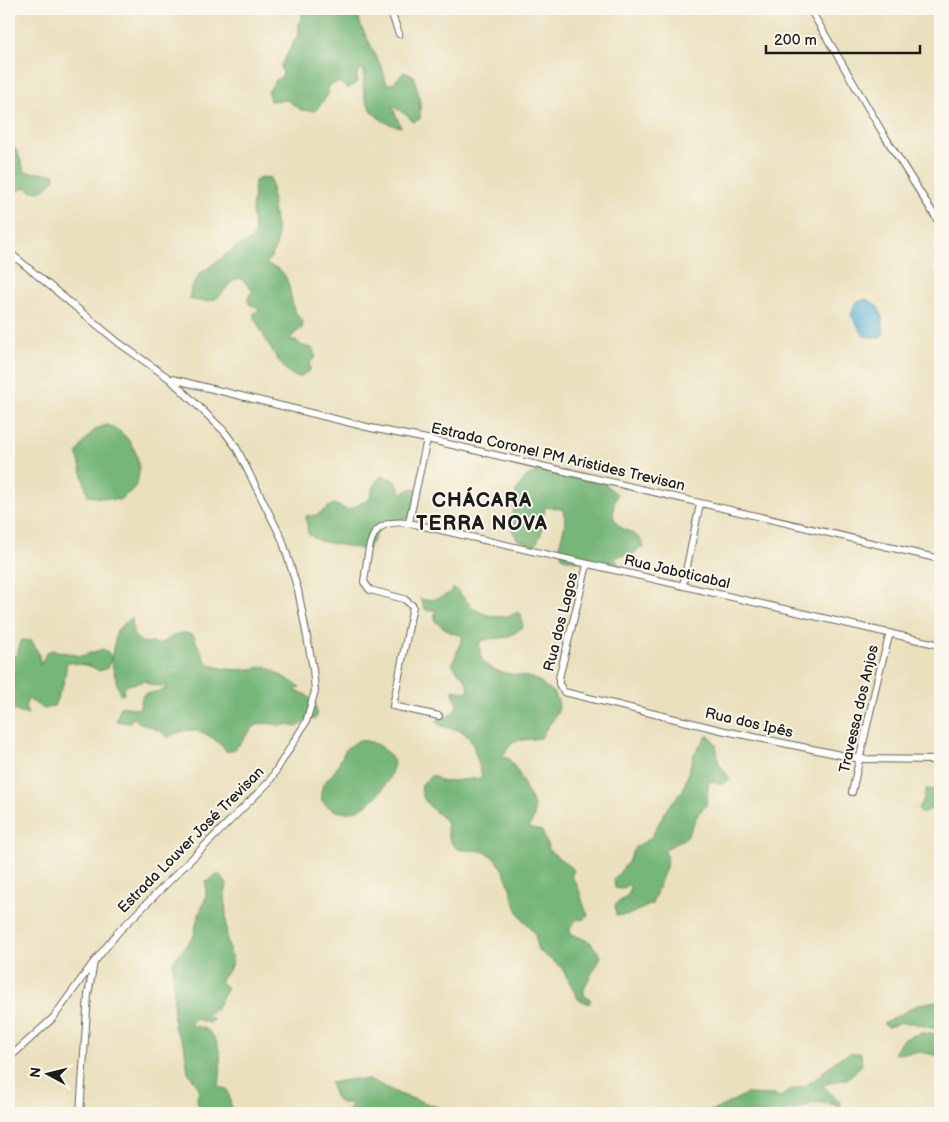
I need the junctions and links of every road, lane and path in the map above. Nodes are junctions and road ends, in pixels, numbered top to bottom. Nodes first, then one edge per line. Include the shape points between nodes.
1 (390, 9) edge
2 (810, 9) edge
3 (399, 34) dead end
4 (940, 224) edge
5 (9, 252) edge
6 (170, 379) junction
7 (427, 439) junction
8 (700, 504) junction
9 (409, 522) junction
10 (940, 559) edge
11 (588, 565) junction
12 (684, 585) junction
13 (890, 633) junction
14 (940, 645) edge
15 (559, 684) joint
16 (439, 716) dead end
17 (860, 759) junction
18 (940, 760) edge
19 (852, 792) dead end
20 (94, 962) junction
21 (9, 1058) edge
22 (80, 1113) edge

1 - 3 street
2 - 4 street
5 - 6 street, Estrada Louver José Trevisan via 119,343
6 - 7 street, Estrada Coronel PM Aristides Trevisan
6 - 20 street, Estrada Louver José Trevisan via 224,431 236,447 282,539 298,590 315,691 306,722 269,782 126,924
7 - 8 street, Estrada Coronel PM Aristides Trevisan
7 - 9 street
8 - 10 street, Estrada Coronel PM Aristides Trevisan
8 - 12 street
9 - 11 street, Rua Jaboticabal
9 - 16 street via 393,523 375,530 369,548 365,586 404,599 413,606 393,704 395,708
11 - 12 street, Rua Jaboticabal
11 - 15 street, Rua dos Lagos via 562,661
12 - 13 street, Rua Jaboticabal
13 - 14 street, Rua Jaboticabal
13 - 17 street, Travessa dos Anjos
15 - 17 street, Rua dos Ipês via 564,692 573,695
17 - 18 street, Rua dos Ipês
17 - 19 street, Travessa dos Anjos
20 - 21 street via 53,1018
20 - 22 street, Estrada Louver José Trevisan via 88,995

